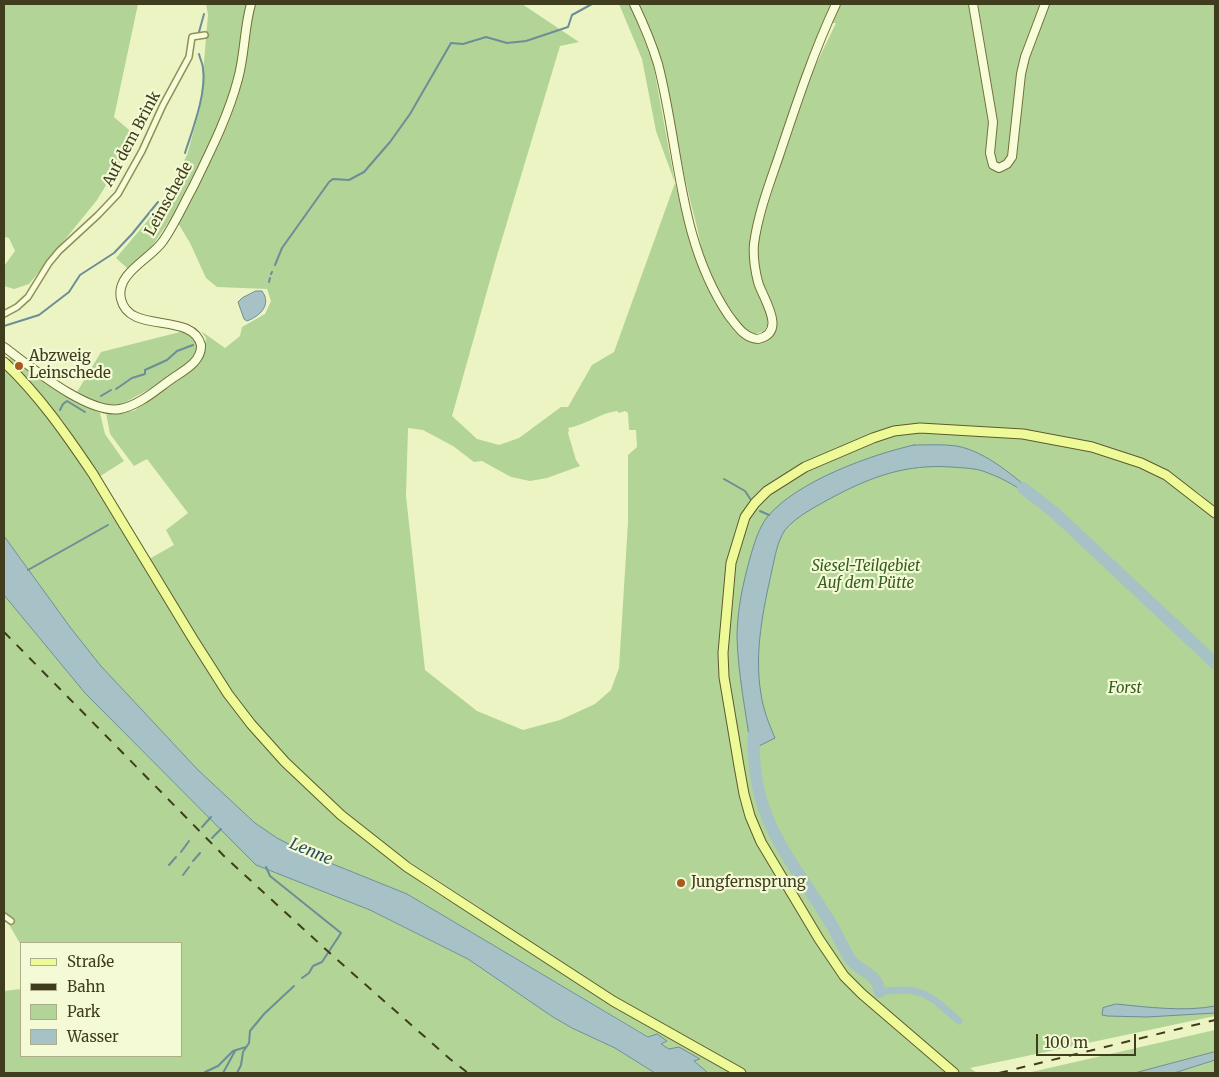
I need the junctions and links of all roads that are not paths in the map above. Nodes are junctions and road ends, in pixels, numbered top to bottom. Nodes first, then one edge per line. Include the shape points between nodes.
1 (251, 4) edge
2 (634, 4) edge
3 (836, 4) edge
4 (973, 4) edge
5 (1045, 4) edge
6 (205, 35) dead end
7 (4, 314) edge
8 (4, 347) edge
9 (4, 362) edge
10 (1215, 513) edge
11 (4, 916) edge
12 (11, 921) dead end
13 (742, 1073) edge
14 (954, 1073) edge

1 - 8 main road, Leinschede via 238,78 214,143 163,242 131,271 121,289 122,304 130,314 194,333 201,345 199,357 144,398 112,410 80,400
2 - 3 main road via 657,63 685,207 705,274 736,326 746,336 755,339 768,334 773,324 755,269 754,245 760,217 802,88
4 - 5 main road via 993,122 990,158 993,166 998,168 1008,164 1012,157 1021,74
6 - 7 street, Auf dem Brink via 192,37 189,57 118,194 59,251 28,297
9 - 13 main road via 36,395 79,452 211,667 251,724 285,762 341,815 407,867 613,1001
10 - 14 main road via 1166,475 1092,447 1022,434 920,428 887,433 805,467 767,491 745,517 731,562 723,653 724,677 750,816 776,868 844,976
11 - 12 street

